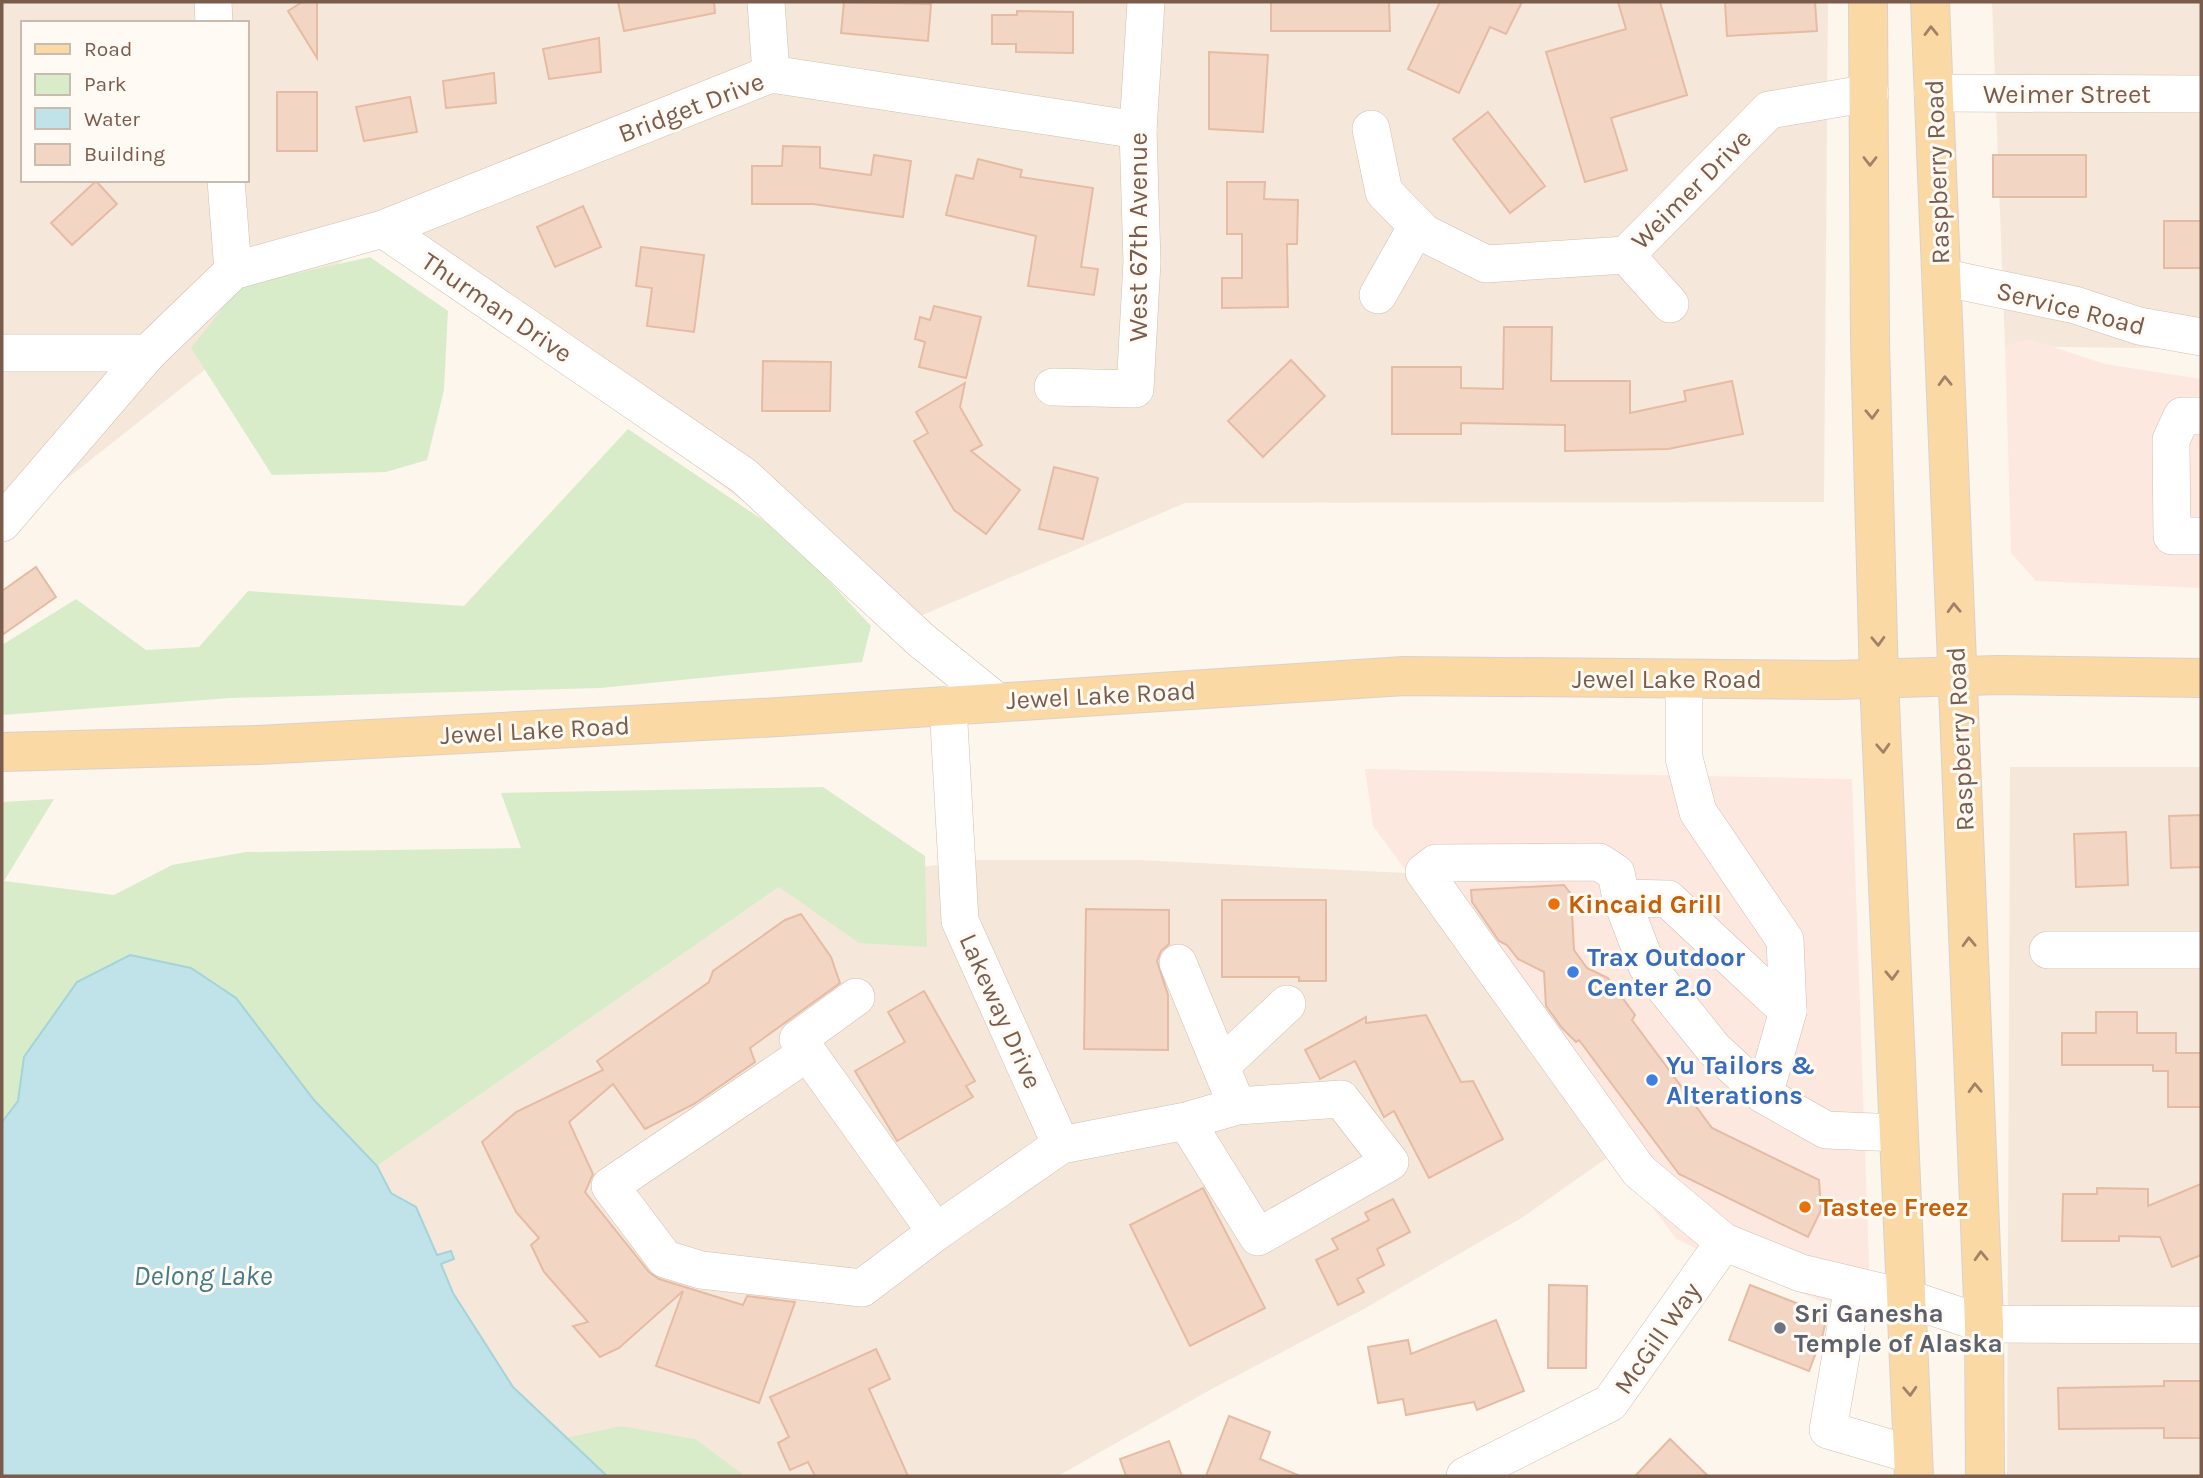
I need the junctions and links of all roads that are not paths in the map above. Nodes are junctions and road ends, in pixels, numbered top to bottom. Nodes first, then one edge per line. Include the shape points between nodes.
1 (213, 2) edge
2 (766, 2) edge
3 (1146, 2) edge
4 (1868, 2) edge
5 (1930, 2) edge
6 (214, 21) edge
7 (771, 74) junction
8 (1870, 93) junction
9 (1933, 93) junction
10 (2201, 94) edge
11 (1138, 130) junction
12 (1371, 130) dead end
13 (226, 182) edge
14 (1417, 226) junction
15 (383, 229) junction
16 (1626, 255) junction
17 (233, 271) junction
18 (1941, 277) junction
19 (1378, 295) dead end
20 (1670, 304) dead end
21 (2201, 337) edge
22 (2, 353) edge
23 (148, 353) junction
24 (1053, 387) dead end
25 (2201, 415) edge
26 (2, 523) edge
27 (2201, 536) edge
28 (1957, 676) junction
29 (2201, 678) edge
30 (1684, 679) junction
31 (1879, 680) junction
32 (996, 701) junction
33 (948, 705) junction
34 (2, 752) edge
35 (1621, 898) junction
36 (2048, 950) dead end
37 (2201, 950) edge
38 (1178, 963) dead end
39 (856, 997) dead end
40 (1287, 1004) dead end
41 (1787, 1011) junction
42 (807, 1053) junction
43 (1222, 1065) junction
44 (1764, 1095) junction
45 (1237, 1106) junction
46 (1186, 1121) junction
47 (1899, 1133) junction
48 (1061, 1145) junction
49 (936, 1233) junction
50 (1724, 1242) junction
51 (1853, 1286) junction
52 (1906, 1298) junction
53 (1984, 1324) junction
54 (2201, 1325) edge
55 (1913, 1465) edge
56 (1465, 1476) edge
57 (1985, 1476) edge

1 - 6 street
2 - 7 street
3 - 11 street, West 67th Avenue
4 - 8 main road
9 -> 5 main road, Raspberry Road
7 - 11 street, Bridget Drive
7 - 15 street, Bridget Drive
8 - 16 street, Weimer Drive via 1769,110
8 -> 31 main road via 1870,342
9 - 10 street, Weimer Street
9 - 18 main road, Raspberry Road
11 - 24 street, West 67th Avenue via 1142,262 1135,389
12 - 14 street, Weimer Drive via 1384,192
13 - 17 street
14 - 16 street, Weimer Drive via 1486,264
14 - 19 street
15 - 17 street
15 - 32 street, Thurman Drive via 744,476 922,640
16 - 20 street
17 - 23 street
18 - 21 street, Service Road
28 -> 18 main road, Raspberry Road
22 - 23 street
23 - 26 street
25 - 27 street via 2182,416 2171,440 2171,454 2172,536
28 - 29 main road, Jewel Lake Road
28 - 31 main road, Jewel Lake Road
53 -> 28 main road, Raspberry Road
30 - 31 main road, Jewel Lake Road
30 - 32 main road, Jewel Lake Road via 1404,676
30 - 41 street via 1684,758 1699,812 1785,940
31 -> 47 main road
32 - 33 main road, Jewel Lake Road
33 - 34 main road, Jewel Lake Road via 258,745
33 - 48 street, Lakeway Drive via 960,921
35 - 41 street via 1668,899
35 - 44 street via 1647,966 1714,1049
35 - 50 street via 1616,873 1599,862 1436,863 1424,872 1639,1171
36 - 37 street
38 - 43 street
39 - 42 street via 798,1039
40 - 43 street
41 - 44 street
42 - 49 street
42 - 49 street via 610,1186 665,1259 701,1270 862,1288
43 - 45 street
44 - 47 street via 1826,1130
45 - 46 street
45 - 46 street via 1341,1099 1390,1162 1258,1237
46 - 48 street
47 - 52 main road
48 - 49 street
50 - 51 street via 1801,1273
50 - 56 street, McGill Way via 1610,1402
51 - 52 street
51 - 55 street via 1828,1430
52 - 53 street
52 -> 55 main road
53 - 54 street
53 - 57 main road, Raspberry Road

